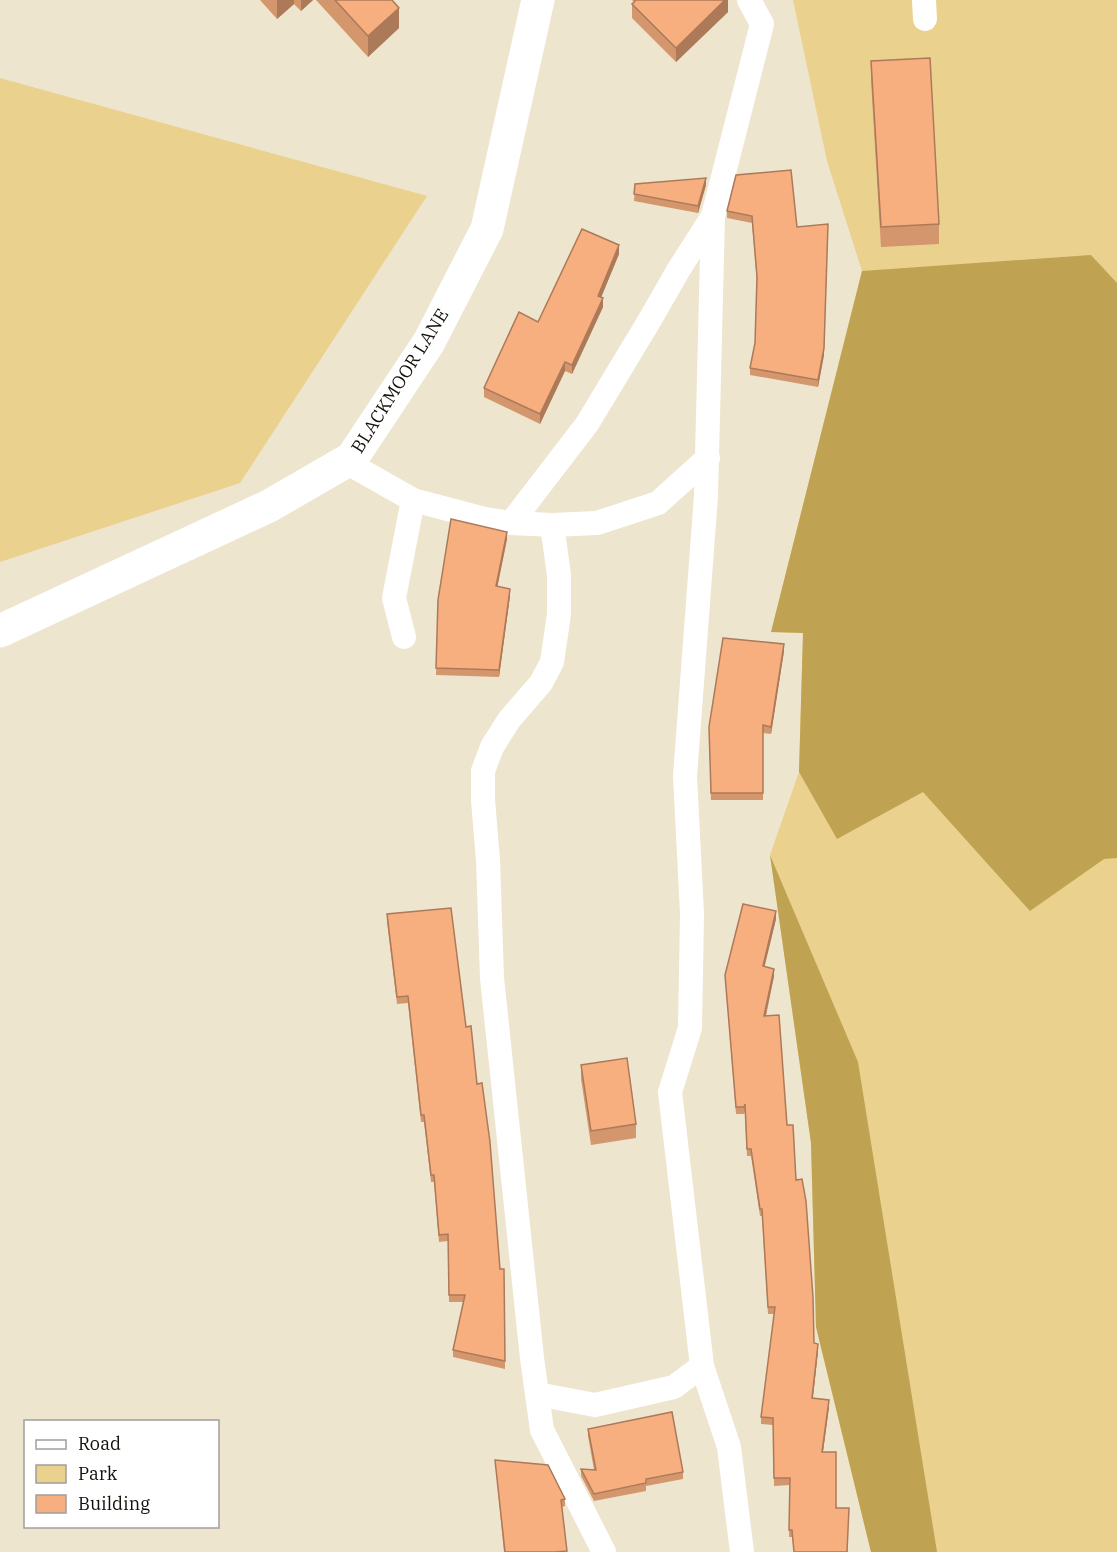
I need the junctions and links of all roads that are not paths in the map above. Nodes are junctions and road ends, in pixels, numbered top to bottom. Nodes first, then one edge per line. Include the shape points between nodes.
1 (538, 0) edge
2 (749, 0) edge
3 (713, 216) junction
4 (708, 458) junction
5 (346, 462) junction
6 (413, 500) junction
7 (511, 523) junction
8 (552, 525) junction
9 (0, 631) edge
10 (404, 637) dead end
11 (702, 1366) junction
12 (537, 1394) junction
13 (604, 1552) edge
14 (742, 1552) edge

1 - 5 street, BLACKMOOR LANE via 487,229 429,342
2 - 3 lane via 762,24
3 - 4 lane
3 - 7 lane via 586,424
4 - 8 lane via 658,503 597,523
4 - 11 lane via 685,776 692,913 690,1028 670,1092
5 - 6 lane
5 - 9 street, BLACKMOOR LANE via 269,506
6 - 7 lane
6 - 10 lane via 394,598
7 - 8 lane
8 - 12 lane via 559,575 559,614 552,662 541,683 509,720 483,771 492,978
11 - 12 lane via 674,1388 595,1405
11 - 14 lane via 729,1447
12 - 13 lane via 542,1430

